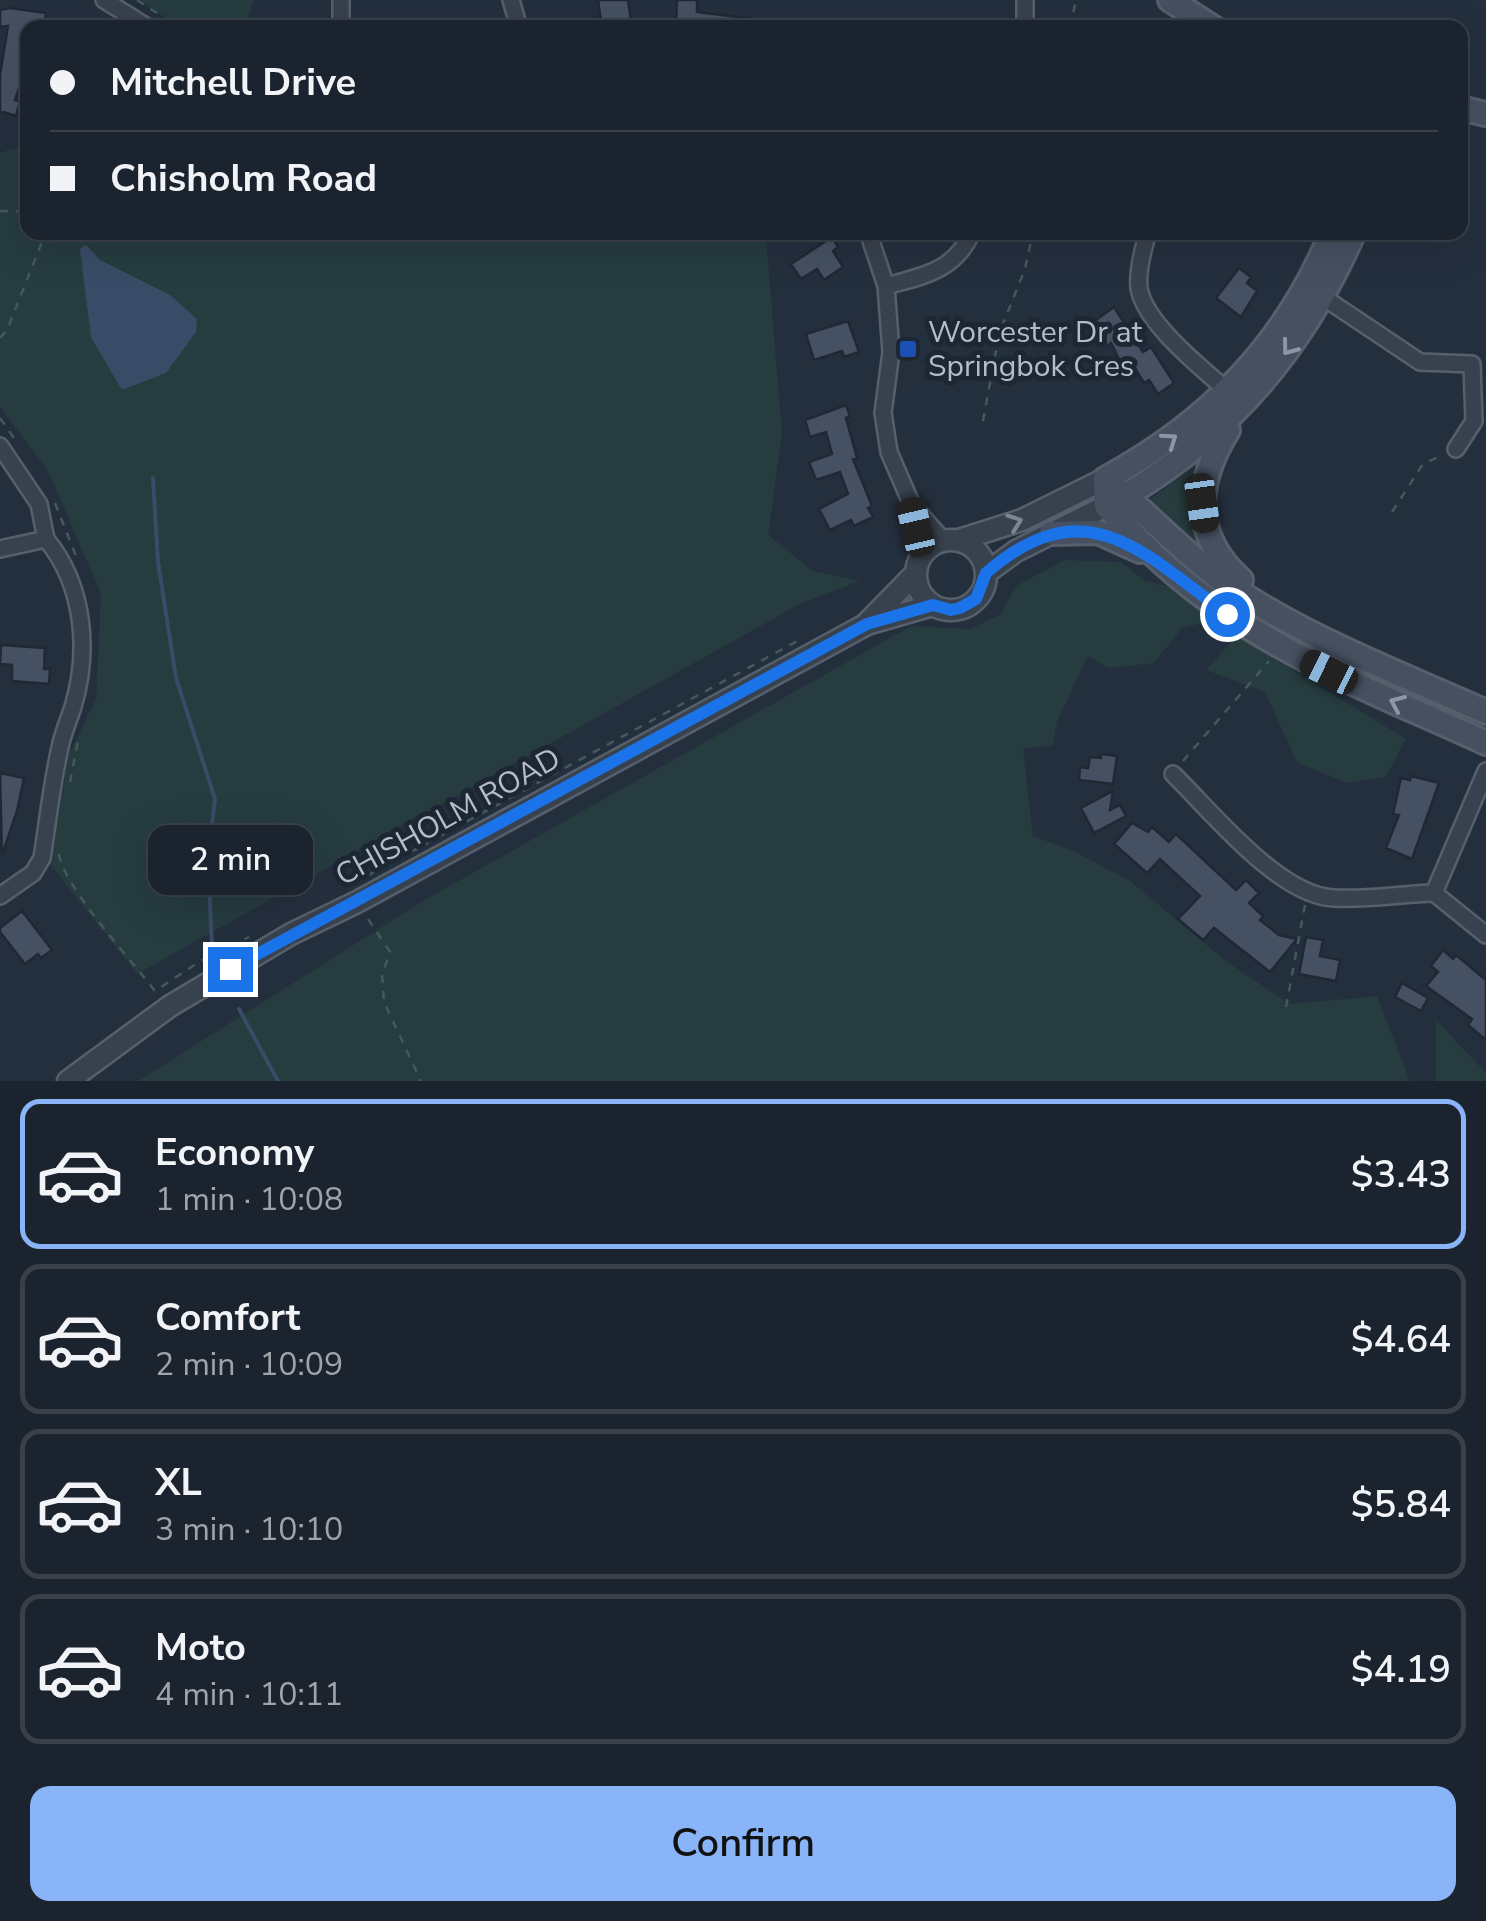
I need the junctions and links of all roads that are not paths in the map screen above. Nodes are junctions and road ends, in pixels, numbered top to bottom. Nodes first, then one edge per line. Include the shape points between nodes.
1 (104, 0) edge
2 (1170, 0) edge
3 (148, 20) edge
4 (1201, 20) edge
5 (871, 240) edge
6 (968, 240) edge
7 (1146, 240) edge
8 (1330, 240) edge
9 (1349, 240) edge
10 (886, 286) junction
11 (1314, 292) junction
12 (1486, 350) edge
13 (1472, 364) junction
14 (1235, 398) junction
15 (0, 446) edge
16 (1456, 449) road end
17 (1105, 478) junction
18 (1116, 501) junction
19 (911, 503) junction
20 (1051, 533) junction
21 (46, 538) junction
22 (951, 540) junction
23 (0, 549) edge
24 (919, 563) junction
25 (1168, 568) junction
26 (986, 573) junction
27 (933, 605) junction
28 (1288, 619) junction
29 (867, 624) junction
30 (1486, 712) edge
31 (1486, 742) edge
32 (1486, 771) edge
33 (1172, 774) road end
34 (1434, 893) junction
35 (0, 896) edge
36 (1486, 935) edge
37 (68, 1081) edge

1 - 3 street
2 - 4 main road
5 - 10 street
6 - 10 street via 958,258 935,274
7 - 14 street via 1140,292 1168,337
8 - 11 main road
9 - 11 main road
10 - 19 street via 891,352 883,412 889,452
11 - 13 street via 1420,362
11 - 14 main road via 1301,332
12 - 13 street
13 - 16 street via 1474,421
17 -> 14 main road
14 - 18 main road via 1189,454
14 - 28 main road via 1204,480 1205,525 1224,564
15 - 21 street via 39,504
17 - 18 main road
22 -> 17 street via 1022,520
18 - 20 street
18 - 25 main road
18 - 28 main road
19 - 22 street
19 - 24 street
20 - 25 main road via 1098,532
20 - 26 street
21 - 23 street
21 - 35 street via 77,593 78,687 60,746 42,858 33,874
22 - 24 street
22 - 26 street via 978,552
24 - 27 street via 920,591
24 - 29 street, CHISHOLM ROAD
31 -> 25 main road via 1303,659 1227,614
26 - 27 street via 982,591 969,604 951,610
27 - 29 street, CHISHOLM ROAD
28 - 30 main road
29 - 37 street, CHISHOLM ROAD via 261,952 170,1006
32 - 34 street
33 - 34 street via 1276,874 1307,893
34 - 36 street

